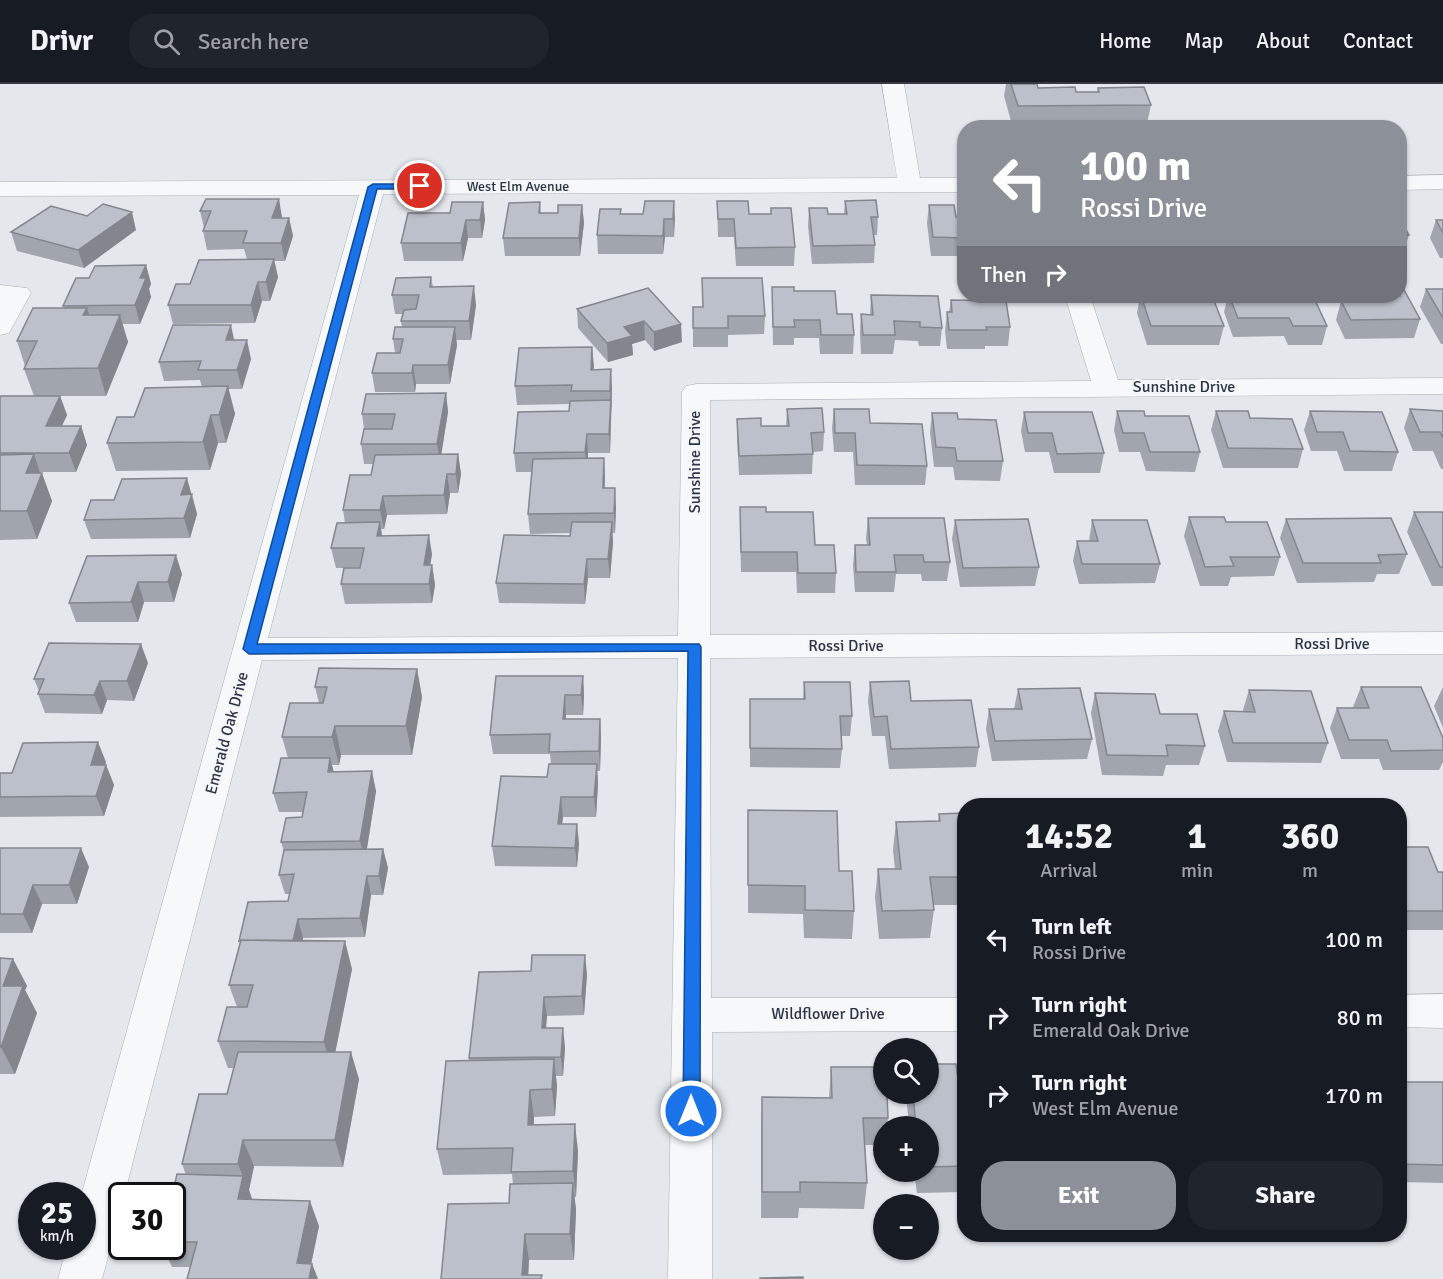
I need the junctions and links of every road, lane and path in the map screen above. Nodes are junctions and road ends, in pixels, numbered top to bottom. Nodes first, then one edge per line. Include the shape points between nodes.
1 (893, 84) edge
2 (1443, 182) edge
3 (1407, 183) edge
4 (910, 185) junction
5 (957, 185) edge
6 (373, 187) junction
7 (0, 189) edge
8 (9, 293) edge
9 (1080, 303) edge
10 (0, 327) edge
11 (1443, 386) edge
12 (1107, 387) junction
13 (1443, 643) edge
14 (694, 647) junction
15 (249, 649) junction
16 (1407, 1011) edge
17 (1443, 1011) edge
18 (957, 1014) edge
19 (692, 1015) junction
20 (80, 1279) edge
21 (690, 1279) edge

1 - 4 street
2 - 3 street
4 - 5 street, West Elm Avenue
4 - 6 street, West Elm Avenue
6 - 7 street, West Elm Avenue
6 - 15 street, Emerald Oak Drive
8 - 10 street
9 - 12 street
11 - 12 street, Sunshine Drive
12 - 14 street, Sunshine Drive via 696,392
13 - 14 street, Rossi Drive
14 - 15 street, Rossi Drive
14 - 19 street, Sunshine Drive
15 - 20 street, Emerald Oak Drive
16 - 17 street
18 - 19 street, Wildflower Drive
19 - 21 street, Sunshine Drive

